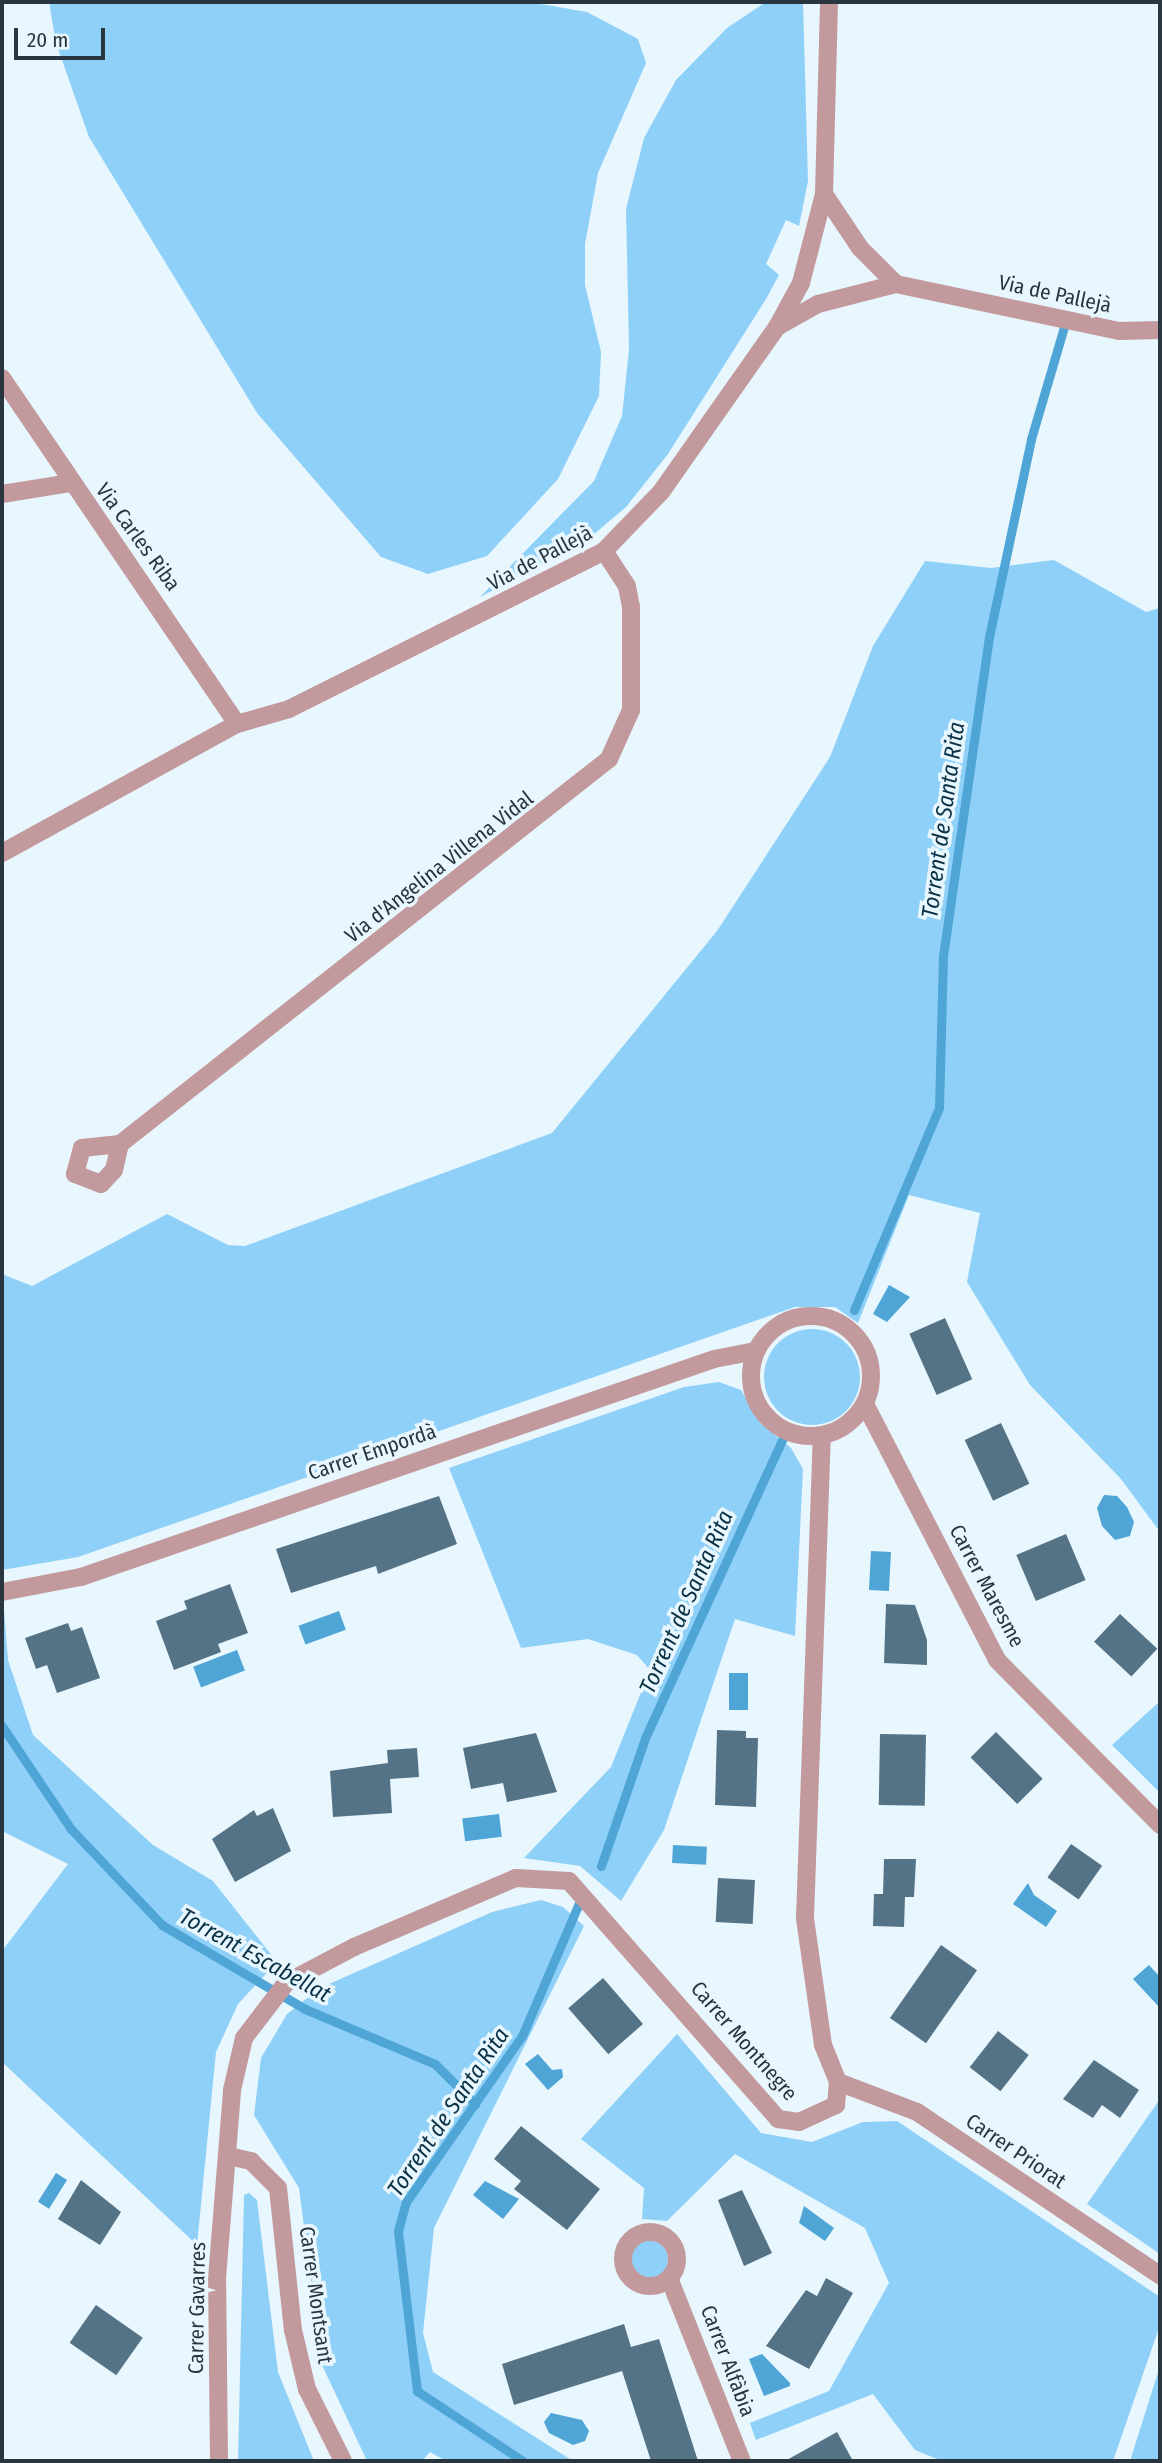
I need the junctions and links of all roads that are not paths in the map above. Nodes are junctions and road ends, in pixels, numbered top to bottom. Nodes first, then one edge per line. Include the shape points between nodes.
1 (831, 4) edge
2 (824, 194) junction
3 (896, 284) junction
4 (777, 327) junction
5 (1160, 330) edge
6 (2, 378) edge
7 (71, 482) junction
8 (2, 494) edge
9 (604, 551) junction
10 (237, 724) junction
11 (2, 853) edge
12 (120, 1144) dead end
13 (756, 1351) junction
14 (865, 1404) junction
15 (822, 1436) junction
16 (2, 1592) edge
17 (1160, 1825) edge
18 (838, 2082) junction
19 (229, 2156) junction
20 (1160, 2275) edge
21 (669, 2278) dead end
22 (219, 2461) edge
23 (342, 2461) edge
24 (742, 2461) edge

1 - 2 street
2 - 3 street via 860,248
2 - 4 street via 802,283
3 - 4 street, Via de Pallejà via 828,300
3 - 5 street, Via de Pallejà via 1119,331
4 - 9 street, Via de Pallejà via 661,492
6 - 7 street, Via Carles Riba
7 - 8 street
7 - 10 street, Via Carles Riba
9 - 10 street, Via de Pallejà via 289,709
9 - 12 street, Via d'Angelina Villena Vidal via 627,586 631,607 631,710 609,759
10 - 11 street, Via de Pallejà
13 - 14 street via 791,1320 837,1322 868,1354 872,1378
13 - 15 street via 754,1397 768,1419 785,1431
13 - 16 street, Carrer Empordà via 714,1359 81,1577
14 - 15 street via 853,1420
14 - 17 street, Carrer Maresme via 997,1660
15 - 18 street via 817,1731 805,1918 823,2045
18 - 19 street, Carrer Montnegre via 836,2105 799,2122 778,2119 569,1881 516,1878 286,1983 244,2038 232,2090
18 - 20 street, Carrer Priorat via 917,2112
19 - 22 street, Carrer Gavarres via 217,2278
19 - 23 street, Carrer Montsant via 251,2161 278,2188 293,2330 307,2389
21 - 24 street, Carrer Alfàbia

